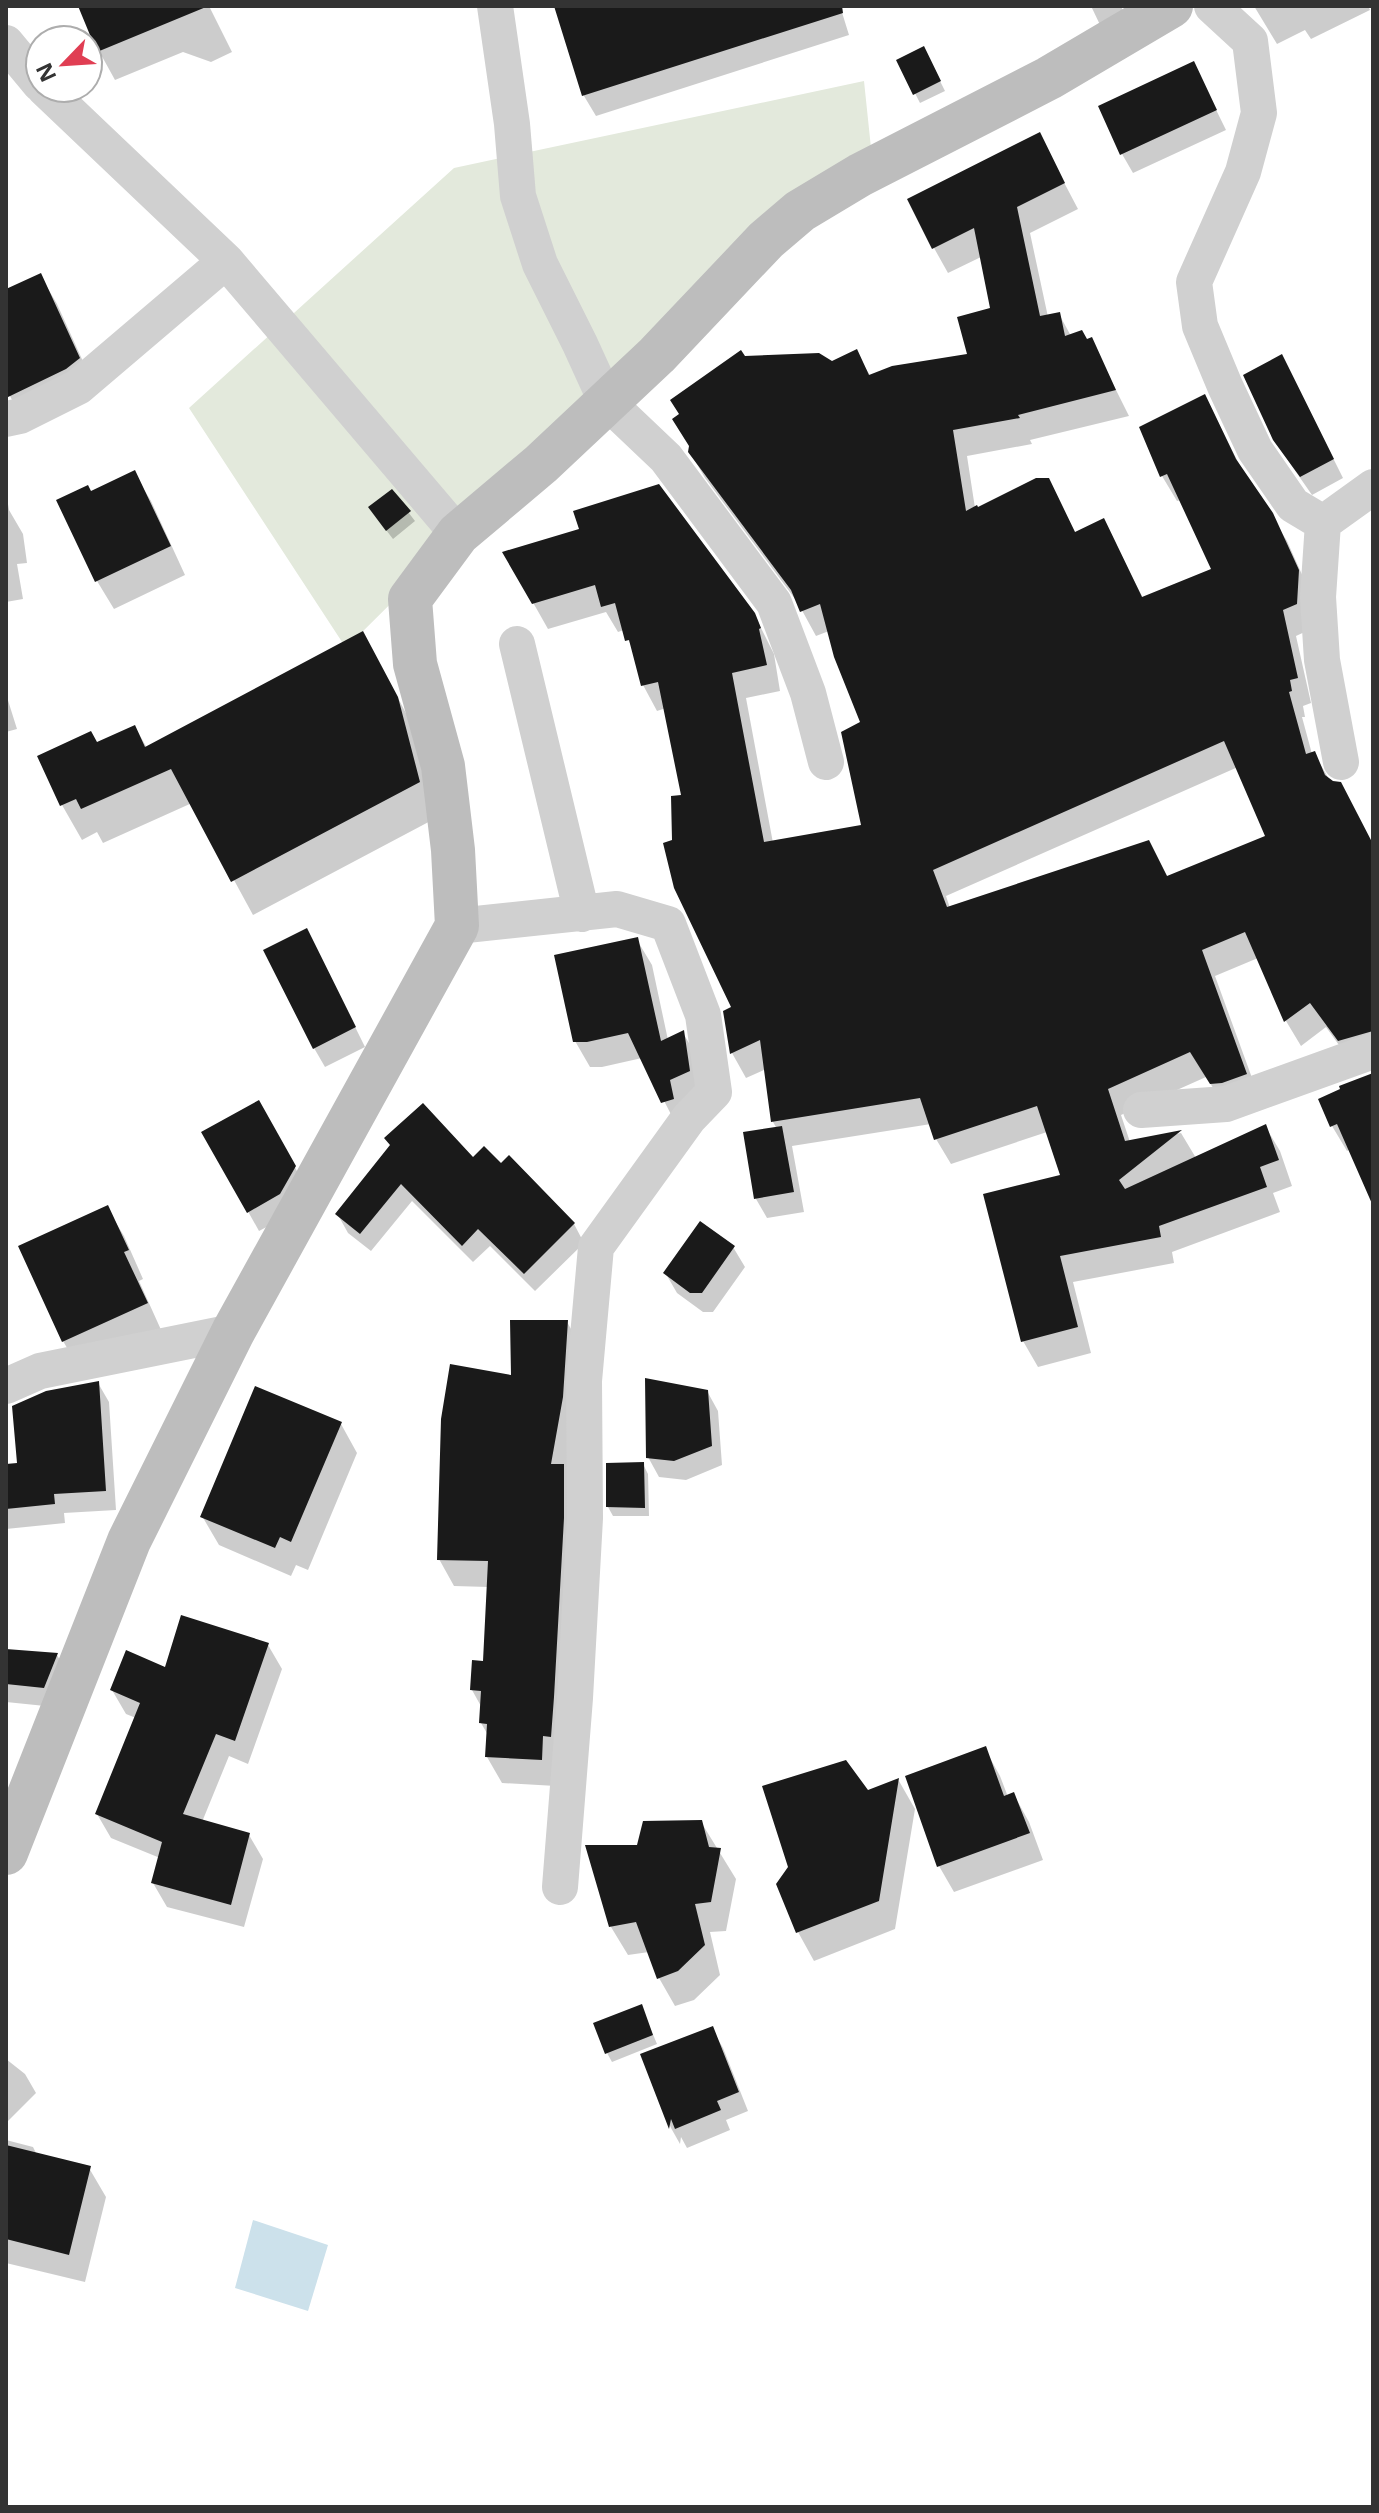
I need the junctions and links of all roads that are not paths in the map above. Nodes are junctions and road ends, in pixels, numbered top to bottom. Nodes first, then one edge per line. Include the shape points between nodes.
1 (495, 6) edge
2 (1171, 6) edge
3 (1212, 6) edge
4 (6, 43) edge
5 (24, 64) edge
6 (61, 104) edge
7 (226, 261) junction
8 (606, 401) junction
9 (6, 419) edge
10 (1373, 487) edge
11 (1323, 523) junction
12 (458, 534) junction
13 (517, 644) dead end
14 (826, 762) dead end
15 (1341, 762) dead end
16 (582, 914) junction
17 (457, 926) junction
18 (1373, 1051) edge
19 (1141, 1110) dead end
20 (233, 1332) junction
21 (6, 1386) edge
22 (6, 1853) edge
23 (560, 1887) dead end

1 - 8 street via 518,196 540,264
2 - 8 street via 1049,78 800,211
3 - 11 street via 1250,41 1259,113 1243,172 1194,282 1200,326 1255,450 1293,505
4 - 5 street
6 - 7 street
7 - 9 street via 78,387
7 - 12 street
8 - 12 street
8 - 14 street via 666,458 774,603 808,693
10 - 11 street
11 - 15 street via 1318,597 1322,660
12 - 17 street via 410,599 415,664 443,766
13 - 16 street
16 - 17 street
16 - 23 street via 617,909 668,924 703,1015 714,1092 689,1118 596,1247 584,1381 585,1518 578,1653
17 - 20 street
18 - 19 street via 1226,1104
20 - 21 street via 40,1371
20 - 22 street via 129,1541

